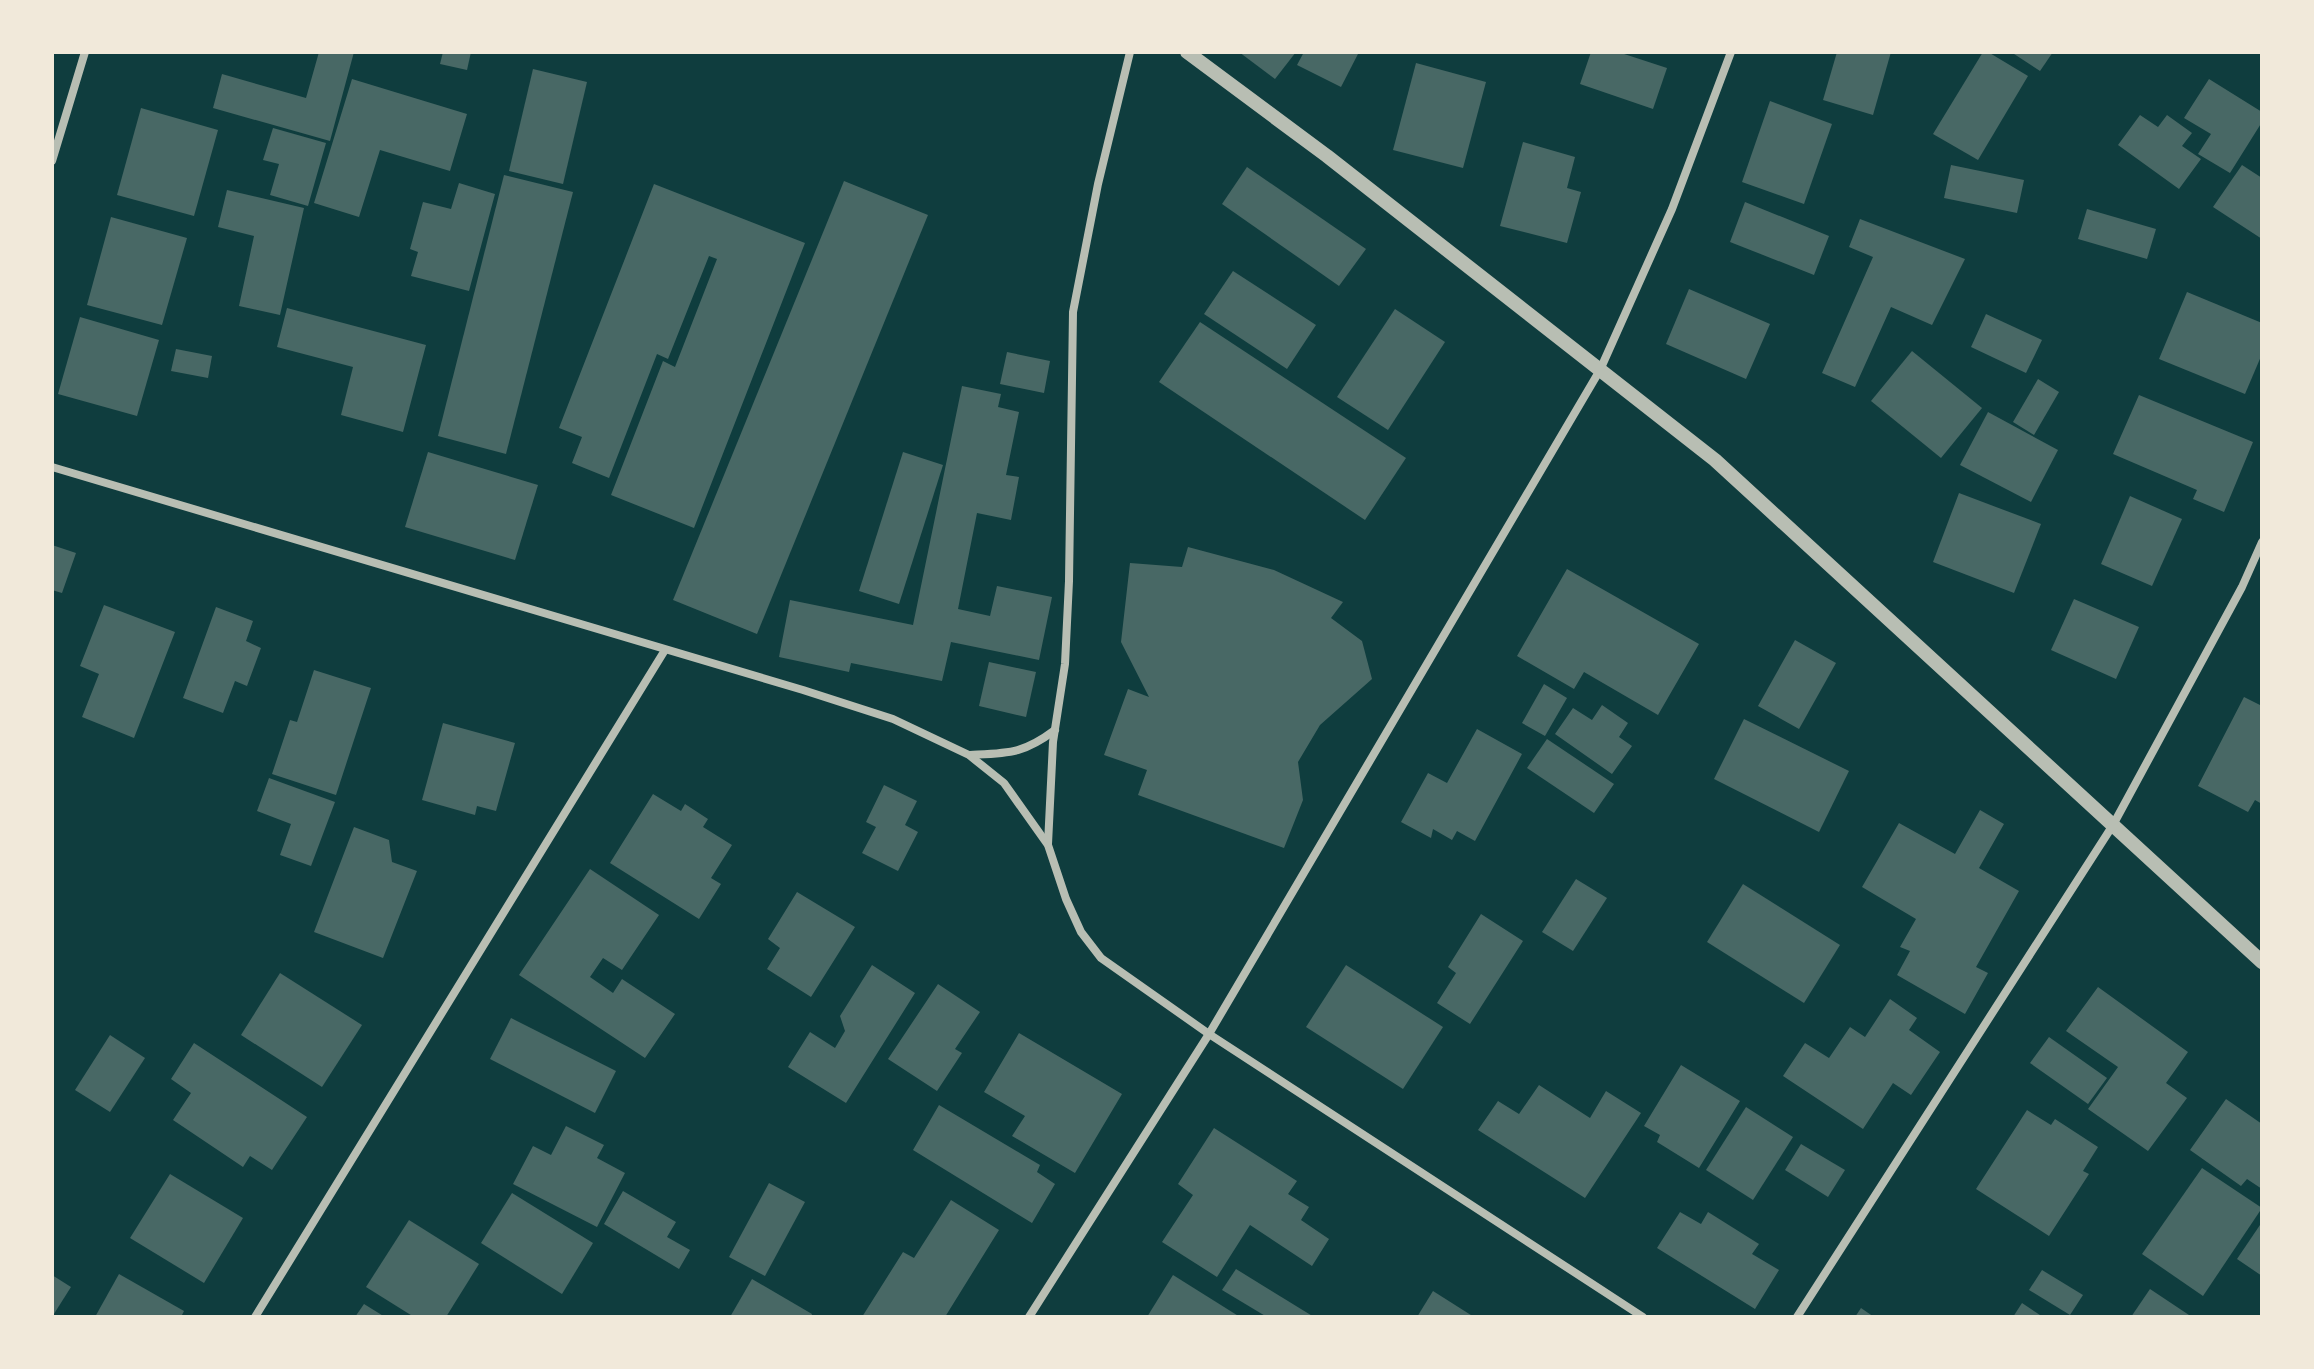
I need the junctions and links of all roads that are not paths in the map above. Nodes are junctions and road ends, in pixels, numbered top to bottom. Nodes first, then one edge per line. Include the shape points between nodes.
1 (85, 52) edge
2 (1130, 52) edge
3 (1187, 52) edge
4 (1731, 52) edge
5 (52, 161) edge
6 (1600, 370) junction
7 (52, 467) edge
8 (2262, 542) edge
9 (665, 650) junction
10 (1055, 730) junction
11 (969, 755) junction
12 (2113, 825) junction
13 (1048, 845) junction
14 (2262, 962) edge
15 (1209, 1034) junction
16 (255, 1317) edge
17 (1029, 1317) edge
18 (1643, 1317) edge
19 (1797, 1317) edge

1 - 5 street
2 - 10 street via 1073,312 1069,581
3 - 6 street
4 - 6 street via 1672,209
6 - 12 street via 1715,460
6 - 15 street
7 - 9 street
8 - 12 street
9 - 11 street via 893,719
9 - 16 street
10 - 11 street via 1012,753
10 - 13 street
11 - 13 street via 1004,783
12 - 14 street
12 - 19 street
13 - 15 street via 1081,932 1101,958
15 - 17 street
15 - 18 street

